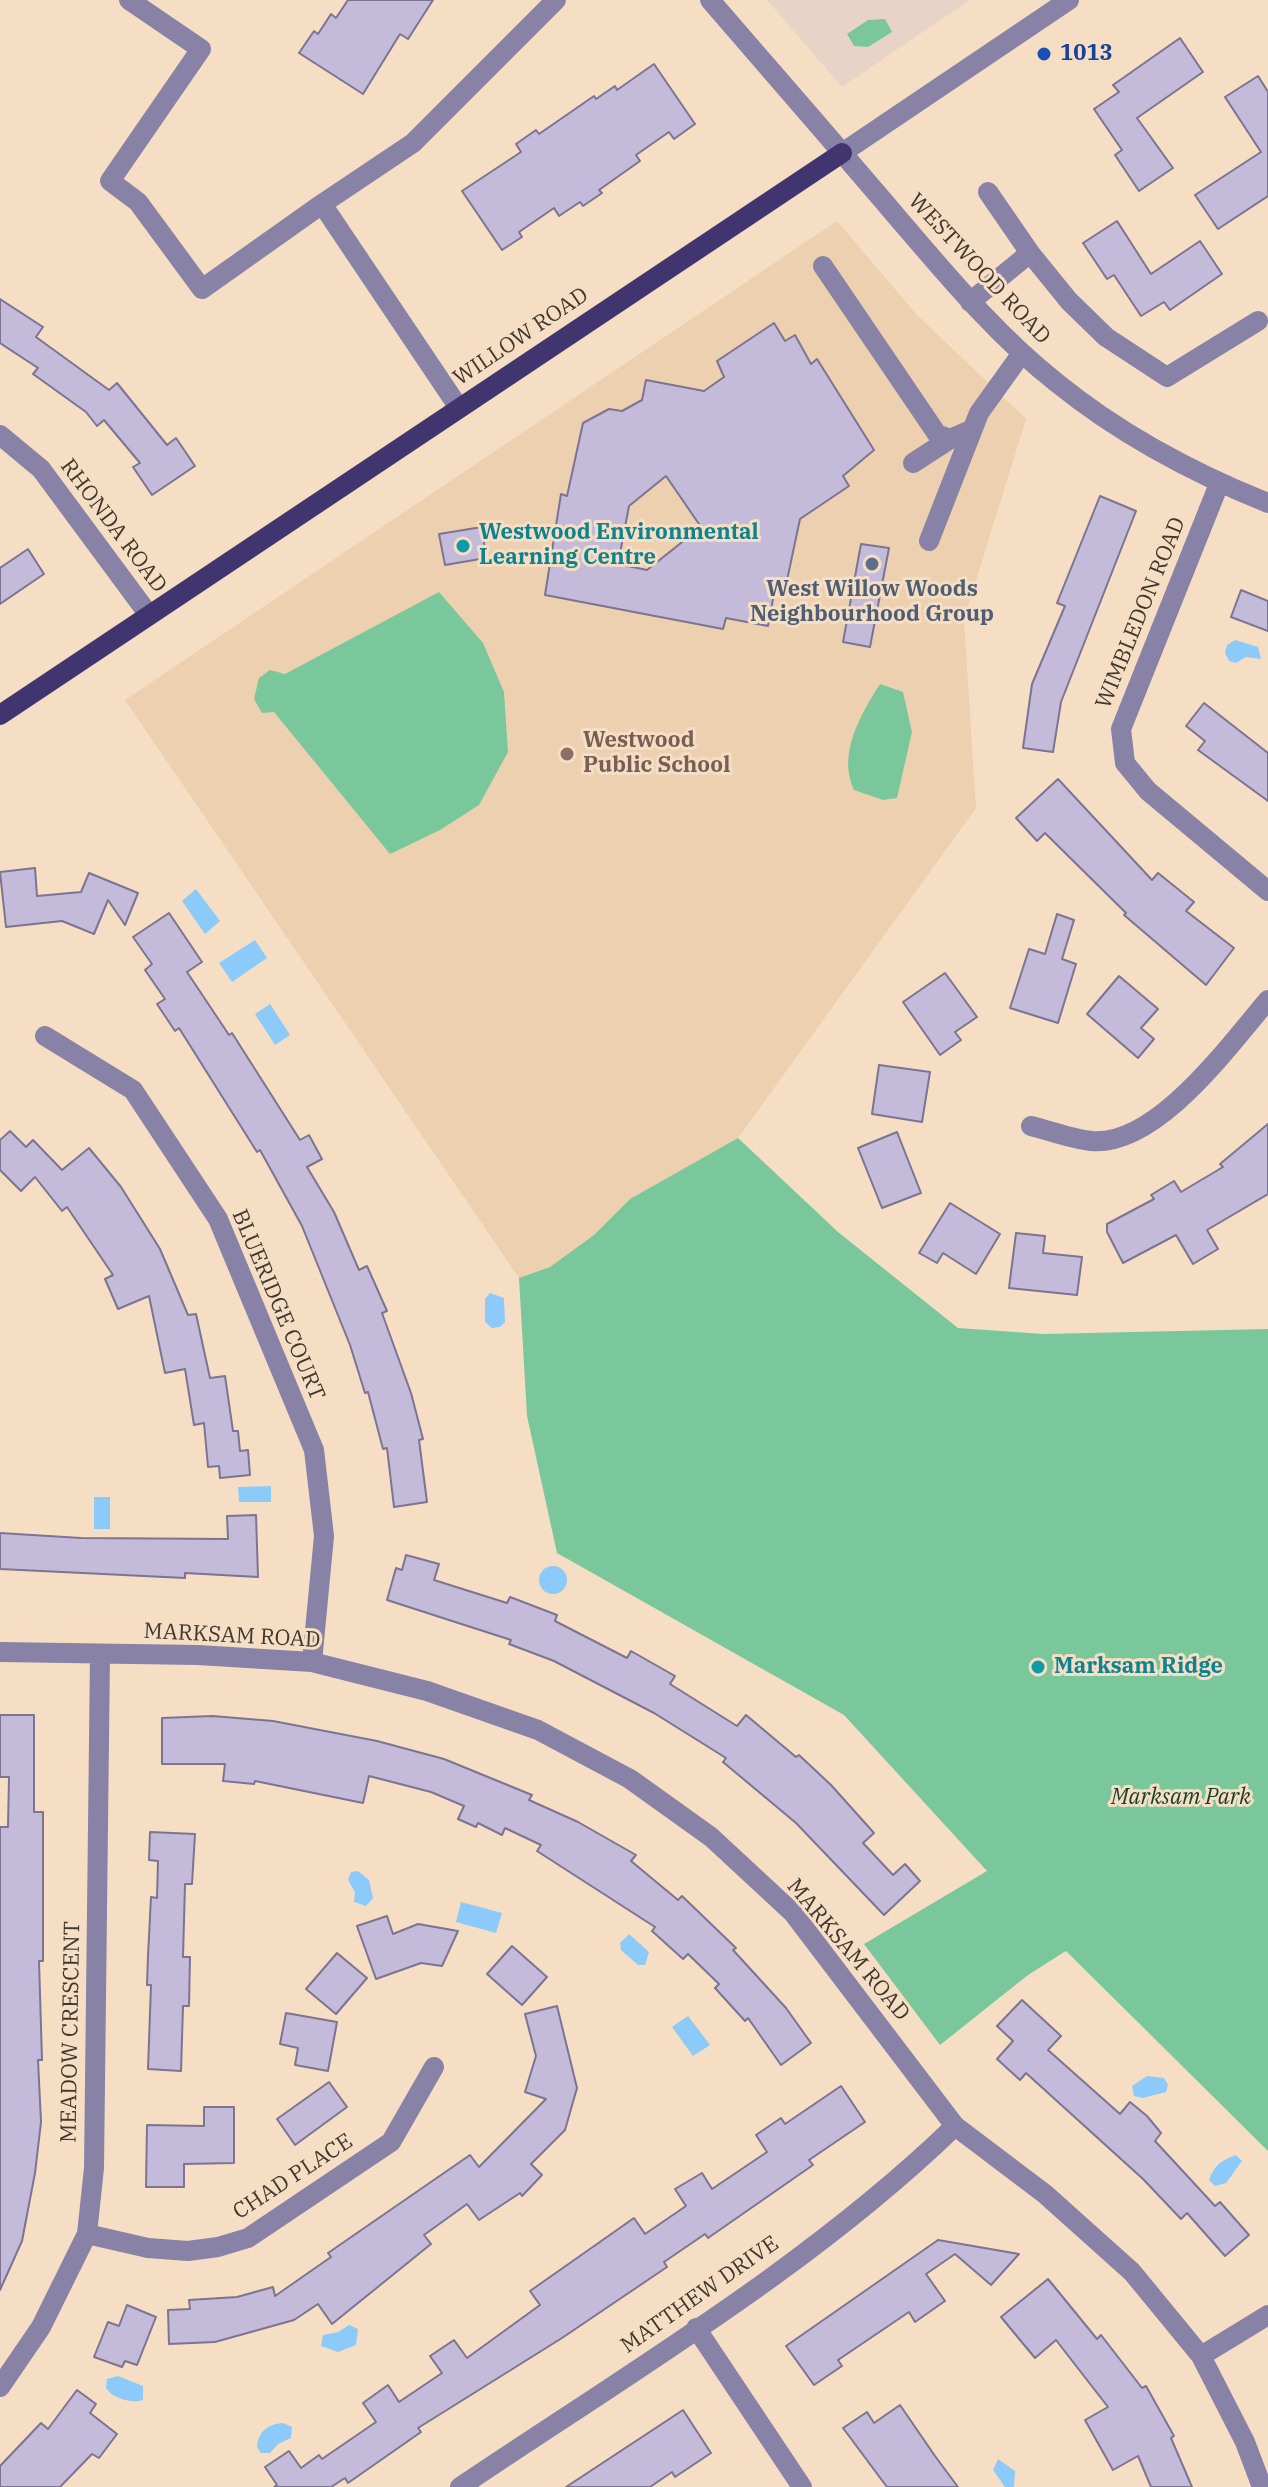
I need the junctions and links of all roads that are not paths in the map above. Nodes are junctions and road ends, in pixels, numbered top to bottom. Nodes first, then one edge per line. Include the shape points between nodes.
1 (129, 0) edge
2 (556, 0) edge
3 (710, 0) edge
4 (1069, 0) edge
5 (842, 153) junction
6 (988, 192) dead end
7 (322, 204) junction
8 (1030, 253) junction
9 (823, 266) dead end
10 (970, 302) junction
11 (1258, 321) dead end
12 (1022, 353) junction
13 (459, 408) junction
14 (971, 430) junction
15 (0, 435) edge
16 (950, 439) junction
17 (913, 463) dead end
18 (1219, 484) junction
19 (1268, 503) edge
20 (929, 541) dead end
21 (149, 615) junction
22 (0, 715) edge
23 (1268, 891) edge
24 (1268, 1000) edge
25 (45, 1036) dead end
26 (1031, 1126) dead end
27 (0, 1652) edge
28 (100, 1654) junction
29 (312, 1662) junction
30 (434, 2067) dead end
31 (955, 2126) junction
32 (87, 2234) junction
33 (1268, 2315) edge
34 (696, 2328) junction
35 (1201, 2356) junction
36 (0, 2387) edge
37 (460, 2487) edge
38 (802, 2487) edge
39 (1262, 2487) edge

1 - 7 street via 201,49 110,181 138,202 202,289
2 - 7 street via 413,143
3 - 5 street, WESTWOOD ROAD
4 - 5 street, WILLOW ROAD
5 - 10 street, WESTWOOD ROAD
5 - 13 main road, WILLOW ROAD
6 - 8 street
7 - 13 street
8 - 10 street
8 - 11 street via 1106,337 1167,377
9 - 16 street via 937,434
10 - 12 street, WESTWOOD ROAD
12 - 14 street
12 - 18 street, WESTWOOD ROAD via 1058,385 1141,441
13 - 21 main road, WILLOW ROAD
14 - 16 street
14 - 20 street
15 - 21 street, RHONDA ROAD via 41,469
16 - 17 street
18 - 19 street, WESTWOOD ROAD
18 - 23 street, WIMBLEDON ROAD via 1121,729 1125,763 1148,791
21 - 22 main road, WILLOW ROAD
24 - 26 street via 1194,1085 1164,1112 1123,1136 1093,1141
25 - 29 street, BLUERIDGE COURT via 133,1090 218,1219 314,1450 324,1536
27 - 28 street, MARKSAM ROAD
28 - 29 street, MARKSAM ROAD
28 - 32 street, MEADOW CRESCENT via 94,2168
29 - 31 street, MARKSAM ROAD via 427,1691 538,1730 630,1779 711,1837 793,1913
30 - 32 street, CHAD PLACE via 391,2142 248,2238 188,2251
31 - 34 street, MATTHEW DRIVE via 900,2180
31 - 35 street, MARKSAM ROAD via 1045,2194 1132,2272
32 - 36 street, MEADOW CRESCENT via 41,2327
33 - 35 street
34 - 37 street, MATTHEW DRIVE
34 - 38 street
35 - 39 street, MARKSAM ROAD

